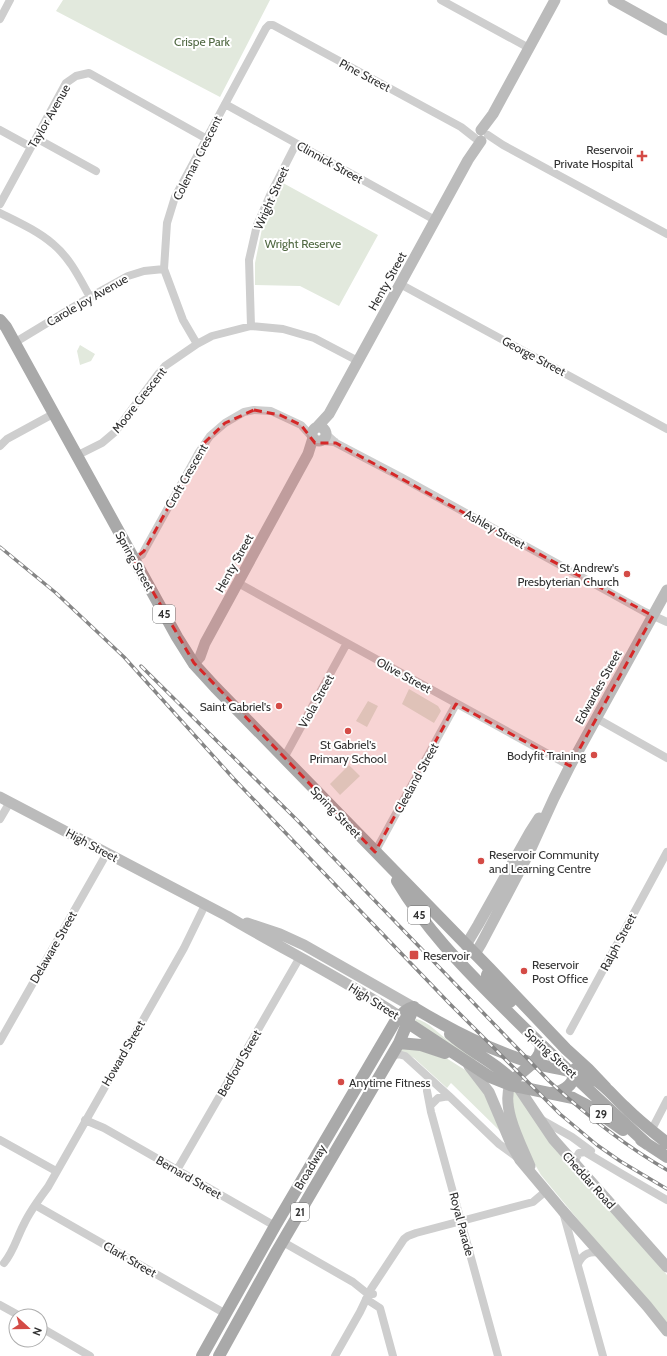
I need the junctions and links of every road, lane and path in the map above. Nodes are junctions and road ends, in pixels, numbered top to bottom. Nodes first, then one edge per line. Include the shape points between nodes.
1 (10, 0) edge
2 (441, 0) edge
3 (555, 0) edge
4 (613, 0) edge
5 (0, 19) edge
6 (269, 25) joint
7 (667, 30) edge
8 (529, 48) junction
9 (225, 104) junction
10 (0, 130) edge
11 (481, 136) junction
12 (36, 138) junction
13 (207, 138) junction
14 (296, 144) junction
15 (31, 147) junction
16 (96, 171) dead end
17 (0, 204) edge
18 (0, 213) edge
19 (435, 220) junction
20 (667, 234) edge
21 (164, 269) junction
22 (400, 284) junction
23 (90, 297) junction
24 (0, 320) edge
25 (251, 326) junction
26 (14, 343) junction
27 (196, 344) junction
28 (358, 361) junction
29 (53, 414) junction
30 (667, 429) edge
31 (319, 435) junction
32 (0, 446) edge
33 (76, 456) junction
34 (134, 560) junction
35 (238, 583) junction
36 (667, 590) edge
37 (653, 616) junction
38 (667, 622) edge
39 (347, 643) junction
40 (192, 660) junction
41 (456, 704) junction
42 (596, 718) junction
43 (284, 758) junction
44 (667, 758) edge
45 (570, 766) junction
46 (554, 798) junction
47 (5, 799) edge
48 (0, 819) edge
49 (375, 852) junction
50 (667, 852) edge
51 (107, 853) junction
52 (412, 897) junction
53 (207, 906) junction
54 (277, 938) junction
55 (466, 945) junction
56 (475, 954) junction
57 (300, 957) junction
58 (461, 965) junction
59 (490, 969) junction
60 (414, 1007) junction
61 (403, 1020) junction
62 (435, 1021) junction
63 (570, 1031) dead end
64 (528, 1032) junction
65 (0, 1041) edge
66 (399, 1043) junction
67 (540, 1043) junction
68 (568, 1051) junction
69 (390, 1058) junction
70 (464, 1061) junction
71 (532, 1063) junction
72 (574, 1074) junction
73 (514, 1084) junction
74 (606, 1088) junction
75 (355, 1091) junction
76 (427, 1091) dead end
77 (550, 1093) junction
78 (448, 1096) junction
79 (366, 1098) junction
80 (667, 1100) edge
81 (430, 1106) junction
82 (537, 1114) junction
83 (86, 1118) junction
84 (651, 1130) junction
85 (0, 1140) edge
86 (667, 1143) edge
87 (647, 1144) junction
88 (667, 1157) edge
89 (520, 1160) junction
90 (574, 1162) junction
91 (604, 1163) junction
92 (178, 1170) junction
93 (56, 1171) junction
94 (534, 1176) junction
95 (546, 1191) junction
96 (667, 1200) edge
97 (35, 1205) junction
98 (562, 1210) junction
99 (462, 1221) junction
100 (273, 1230) junction
101 (285, 1238) junction
102 (601, 1253) junction
103 (578, 1264) junction
104 (2, 1266) edge
105 (667, 1267) edge
106 (370, 1296) junction
107 (226, 1314) junction
108 (667, 1331) edge
109 (48, 1332) edge
110 (90, 1356) edge
111 (202, 1356) edge
112 (219, 1356) edge
113 (336, 1356) edge
114 (393, 1356) edge
115 (498, 1356) edge
116 (603, 1356) edge

1 - 5 street
2 - 8 street
3 - 8 street, Henty Street
4 - 7 street
6 - 9 street, Coleman Crescent
6 - 11 street, Pine Street
8 - 11 street, Henty Street
9 - 13 street, Coleman Crescent
9 - 14 street, Clinnick Street
10 - 15 street
11 - 19 street, Henty Street
11 - 20 street, Pine Street via 503,145
12 - 13 street, Taylor Avenue via 66,83 76,76 89,73
12 - 15 street, Taylor Avenue
12 - 16 street
13 - 21 street, Coleman Crescent via 175,197 167,223
14 - 19 street, Clinnick Street
14 - 25 street, Wright Street via 257,225 249,260
15 - 17 street, Taylor Avenue
18 - 23 street via 54,244 71,264
19 - 22 street, Henty Street
21 - 23 street, Carole Joy Avenue via 128,276
21 - 27 street, Coleman Crescent via 183,320
22 - 28 street, Henty Street
22 - 30 street, George Street
23 - 26 street, Carole Joy Avenue
24 - 26 main road, Spring Street / 45
25 - 27 street, Moore Crescent via 212,336
25 - 28 street, Moore Crescent via 283,329 314,338
26 - 29 main road, Spring Street / 45
27 - 33 street, Moore Crescent via 165,366 115,432 102,443
28 - 31 street, Henty Street
29 - 32 street via 7,439
29 - 33 main road, Spring Street / 45
31 - 34 street, Croft Crescent via 271,411 244,412 225,423 204,443 144,551
31 - 35 street, Henty Street
31 - 37 street, Ashley Street via 399,476
33 - 34 main road, Spring Street / 45
34 - 40 main road, Spring Street / 45
35 - 39 street, Olive Street
35 - 40 street, Henty Street via 206,642
36 - 37 street, Edwardes Street
37 - 38 street, Ashley Street
37 - 42 street, Edwardes Street
39 - 41 street, Olive Street
39 - 43 street, Viola Street
40 - 43 main road, Spring Street / 45
41 - 45 street, Olive Street
41 - 49 street, Cleeland Street
42 - 44 street
42 - 45 street, Edwardes Street
43 - 49 main road, Spring Street / 45
45 - 46 street, Edwardes Street
46 - 55 street, Edwardes Street via 530,832
46 - 56 street, Edwardes Street via 528,855
47 - 48 street
47 - 51 street, High Street / 29
49 - 52 main road, Spring Street / 45
50 - 63 street, Ralph Street
51 - 53 street, High Street / 29
51 - 65 street, Delaware Street
52 - 55 main road, Spring Street / 45
52 - 58 main road, Spring Street / 45 via 429,928
53 - 54 street, High Street / 29
53 - 83 street, Howard Street
54 - 57 street, High Street / 29
54 - 60 street, High Street / 29 via 304,946
55 - 56 main road, Spring Street / 45
55 - 58 main road
56 - 58 main road
56 - 59 main road, Spring Street / 45
57 - 61 street, High Street / 29
57 - 92 street, Bedford Street
58 - 64 main road, Spring Street / 45
59 - 64 main road via 488,979 514,1007
59 - 68 main road, Spring Street / 45
60 - 61 main road, Broadway / 21 via 405,1011
60 - 62 main road, High Street / 29
61 - 66 main road, Broadway / 21
61 - 70 main road, High Street / 29
61 - 75 main road, Broadway / 21
62 - 71 main road, High Street / 29 via 484,1045
62 - 73 main road, High Street
64 - 67 main road, Spring Street / 45
66 - 69 main road, Broadway / 21
66 - 70 main road via 423,1045
67 - 71 main road via 539,1054
67 - 72 main road, Spring Street / 45
68 - 72 main road via 574,1065
68 - 74 main road, Spring Street / 45
69 - 78 street via 398,1054 405,1056
69 - 79 main road, Broadway / 21
70 - 73 main road, High Street / 29 via 487,1076
70 - 89 street via 479,1076 489,1092
71 - 72 main road, High Street / 29
71 - 73 main road
72 - 74 main road, High Street / 29 via 593,1078
72 - 77 main road via 572,1083 566,1088
72 - 87 main road, Spring Street / 45
73 - 77 main road, High Street / 29
73 - 82 street, Cheddar Road
73 - 94 street via 507,1098 510,1114
74 - 84 main road, High Street / 29
75 - 79 main road
75 - 100 main road, Broadway / 21
76 - 81 street, Royal Parade
77 - 82 street via 536,1100 534,1106
77 - 87 main road, High Street / 29 via 580,1101
78 - 81 street via 438,1098
78 - 89 street
79 - 101 main road, Broadway / 21
80 - 84 street
81 - 99 street, Royal Parade
82 - 90 street, Cheddar Road via 553,1139
82 - 91 street
83 - 92 street, Bernard Street
83 - 93 street, Howard Street
84 - 86 main road, High Street / 29
85 - 93 street
87 - 88 main road, High Street / 29
89 - 94 street
90 - 91 street via 577,1155 583,1151
90 - 105 street, Cheddar Road
91 - 96 street
92 - 100 street, Bernard Street
93 - 97 street, Howard Street via 41,1191
94 - 95 street
95 - 98 street
95 - 99 street via 533,1202
97 - 104 street, Howard Street via 15,1236
97 - 107 street, Clark Street
98 - 102 street
98 - 103 street
99 - 106 street via 408,1236 402,1241 384,1276
99 - 115 street, Royal Parade
100 - 101 main road
100 - 107 main road, Broadway / 21
101 - 106 street
101 - 112 main road, Broadway / 21
102 - 103 street via 586,1253
102 - 108 street
103 - 116 street
106 - 113 street
106 - 114 street via 380,1308
107 - 111 main road, Broadway / 21
109 - 110 street

